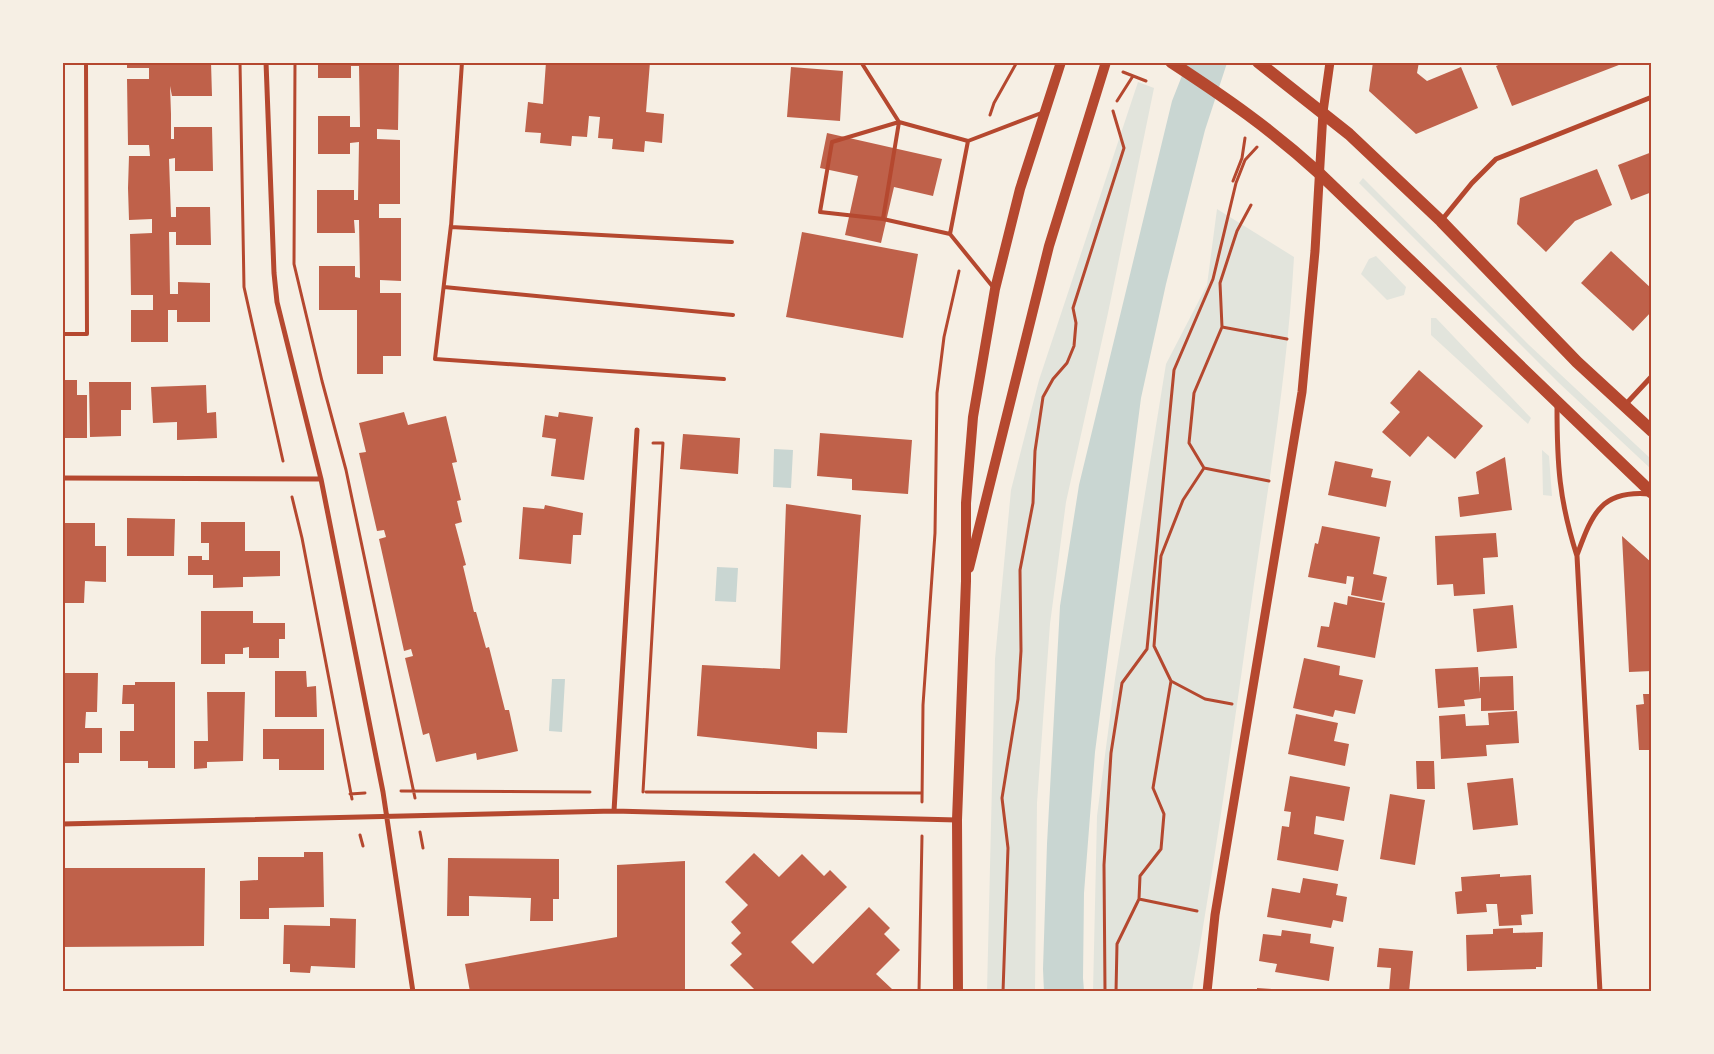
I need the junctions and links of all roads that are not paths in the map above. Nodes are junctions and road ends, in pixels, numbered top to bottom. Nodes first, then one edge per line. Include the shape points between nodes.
1 (86, 62) edge
2 (266, 62) edge
3 (462, 62) edge
4 (861, 62) edge
5 (1061, 62) edge
6 (1106, 62) edge
7 (1171, 62) edge
8 (1258, 62) edge
9 (1330, 62) edge
10 (1652, 97) edge
11 (1046, 111) junction
12 (1323, 112) junction
13 (899, 122) junction
14 (968, 141) junction
15 (1319, 173) junction
16 (452, 216) junction
17 (883, 220) junction
18 (1441, 221) junction
19 (950, 234) junction
20 (732, 242) dead end
21 (444, 287) junction
22 (995, 289) junction
23 (733, 314) dead end
24 (62, 334) edge
25 (1652, 376) edge
26 (724, 379) dead end
27 (1557, 403) junction
28 (1624, 406) junction
29 (637, 430) dead end
30 (1652, 431) edge
31 (62, 478) edge
32 (321, 479) junction
33 (1652, 494) edge
34 (1577, 556) junction
35 (966, 581) junction
36 (614, 811) junction
37 (387, 816) junction
38 (956, 820) junction
39 (62, 824) edge
40 (413, 992) edge
41 (958, 992) edge
42 (1207, 992) edge
43 (1600, 992) edge

1 - 24 lane via 87,334
2 - 32 street via 277,302
3 - 16 lane
4 - 13 lane
5 - 11 main road
6 - 35 main road via 1049,246
7 - 15 main road via 1238,106
8 - 12 main road
9 - 12 street
10 - 18 street via 1496,159
11 - 14 lane
11 - 22 main road via 1020,189
12 - 15 street
12 - 18 main road
13 - 14 lane
13 - 17 lane
13 - 17 lane via 832,142 820,212
14 - 19 lane
15 - 27 main road
15 - 42 street via 1302,392 1215,915
16 - 20 lane via 451,227
16 - 21 lane
17 - 19 lane
18 - 28 main road
19 - 22 lane
21 - 23 lane
21 - 26 lane via 435,359
22 - 35 main road via 972,426 966,503
25 - 28 street
27 - 33 main road
27 - 34 street via 1560,490
28 - 30 main road
29 - 36 street
31 - 32 street
32 - 37 street
33 - 34 street via 1624,494 1599,508 1590,520
34 - 43 street
35 - 38 main road
36 - 37 street
36 - 38 street
37 - 39 street
37 - 40 street
38 - 41 main road

